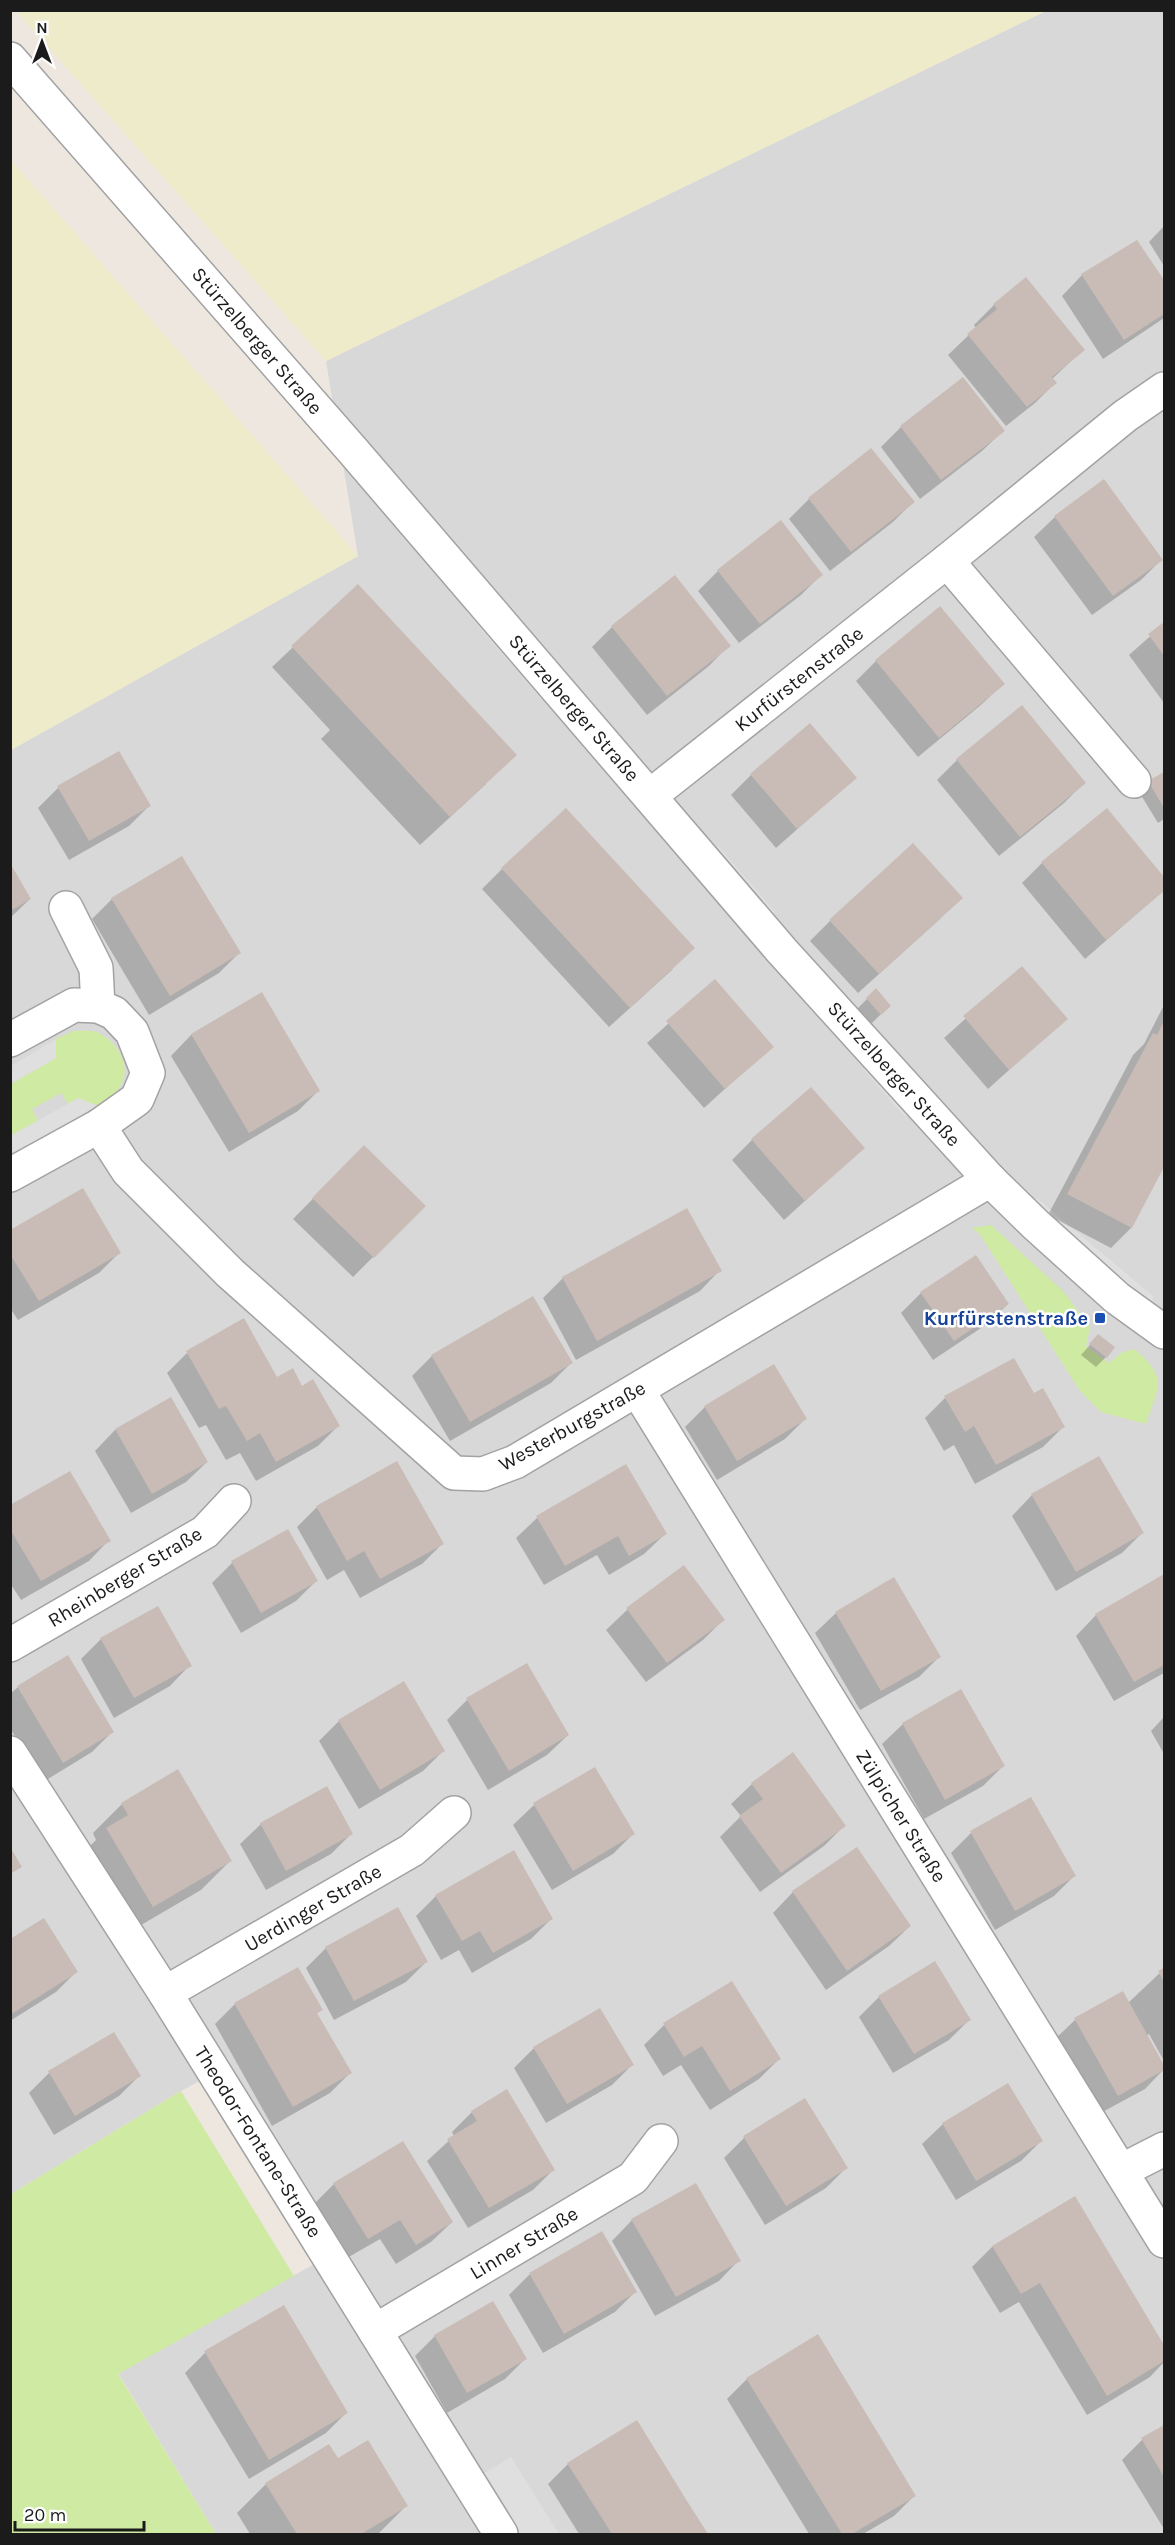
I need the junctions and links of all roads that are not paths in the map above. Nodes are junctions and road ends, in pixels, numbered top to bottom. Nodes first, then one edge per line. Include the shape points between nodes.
1 (10, 58) edge
2 (1164, 389) edge
3 (947, 561) junction
4 (1134, 781) dead end
5 (650, 796) junction
6 (66, 908) dead end
7 (98, 1006) junction
8 (10, 1040) edge
9 (99, 1126) junction
10 (10, 1175) edge
11 (990, 1180) junction
12 (1164, 1332) edge
13 (638, 1391) junction
14 (234, 1501) dead end
15 (10, 1646) edge
16 (10, 1753) edge
17 (454, 1814) dead end
18 (165, 1994) junction
19 (661, 2141) dead end
20 (1164, 2149) edge
21 (1120, 2171) junction
22 (1164, 2241) edge
23 (375, 2331) junction
24 (501, 2535) edge

1 - 5 street, Stürzelberger Straße
2 - 3 street, Kurfürstenstraße via 1125,416
3 - 4 street
3 - 5 street, Kurfürstenstraße
5 - 11 street, Stürzelberger Straße via 782,951
6 - 7 street via 96,968
7 - 8 street via 74,1005
7 - 9 street via 114,1013 132,1032 148,1073 136,1099
9 - 10 street
9 - 13 street, Westerburgstraße via 128,1171 230,1273 454,1473 483,1474 515,1462
11 - 12 street, Stürzelberger Straße via 1117,1298
11 - 13 street, Westerburgstraße
13 - 21 street, Zülpicher Straße
14 - 15 street, Rheinberger Straße via 205,1532
16 - 18 street, Theodor-Fontane-Straße
17 - 18 street, Uerdinger Straße via 412,1850
18 - 23 street, Theodor-Fontane-Straße
19 - 23 street, Linner Straße via 633,2178
20 - 21 street
21 - 22 street, Zülpicher Straße
23 - 24 street, Theodor-Fontane-Straße

